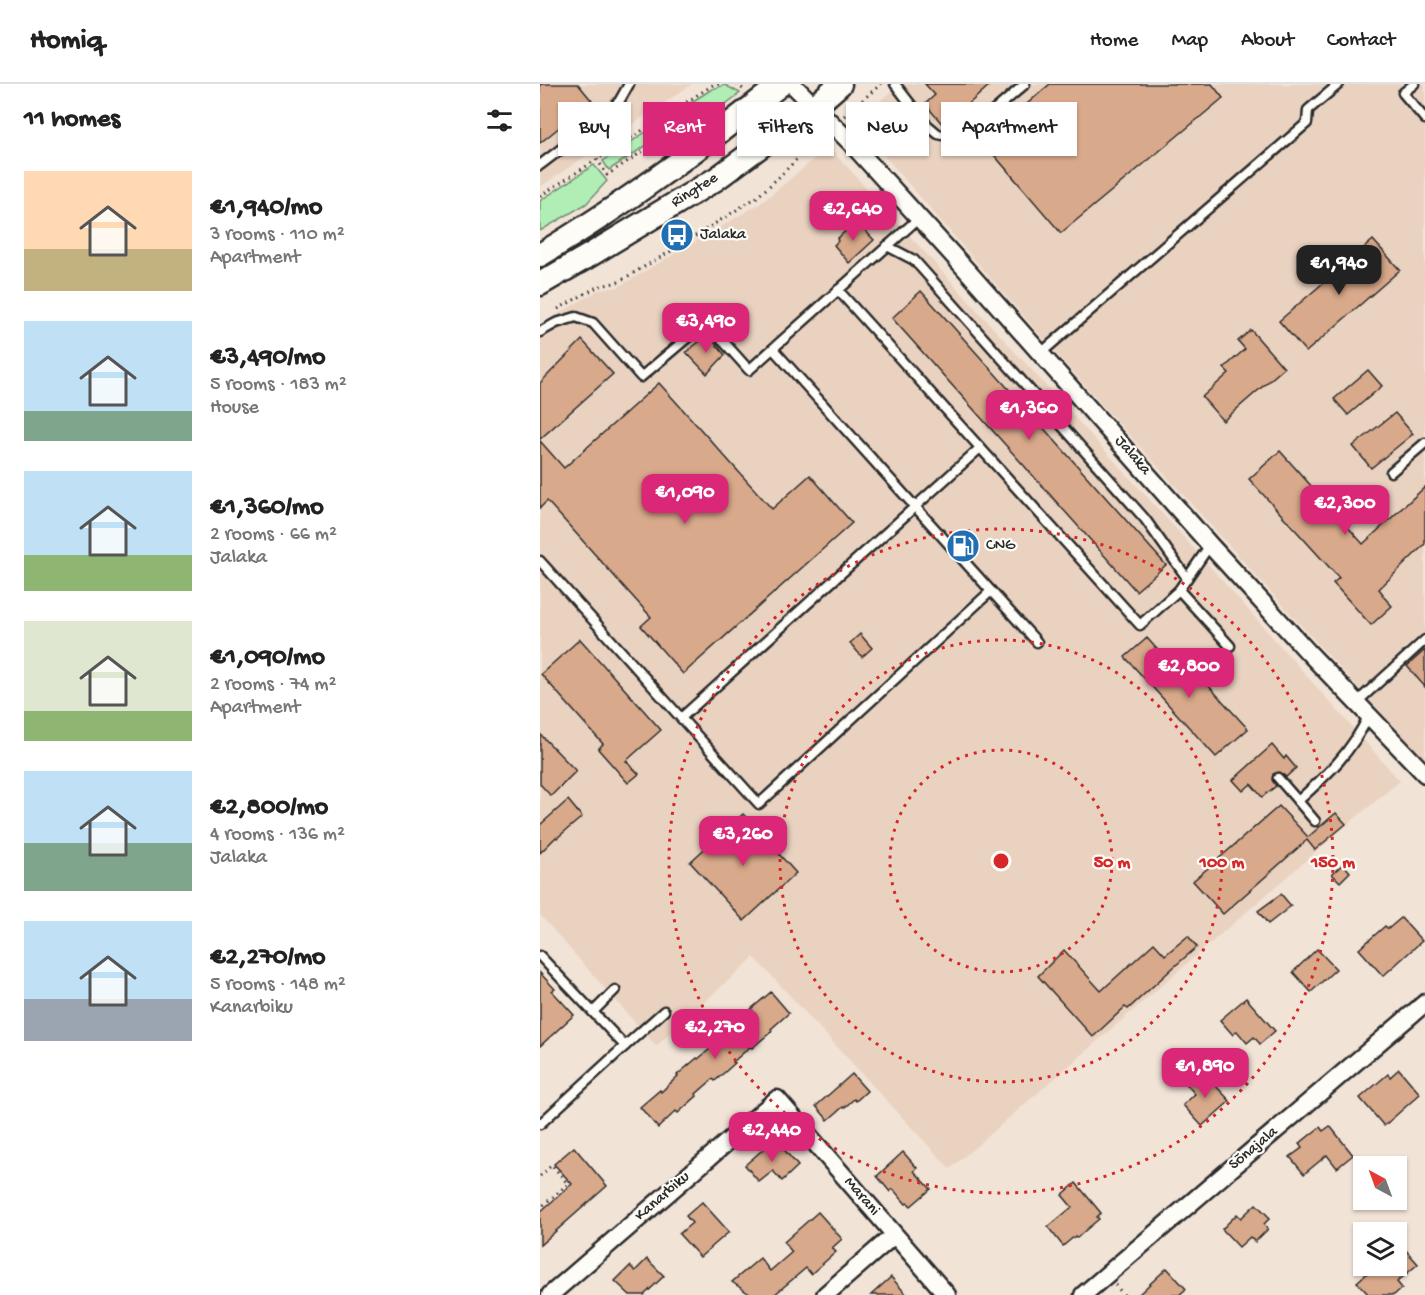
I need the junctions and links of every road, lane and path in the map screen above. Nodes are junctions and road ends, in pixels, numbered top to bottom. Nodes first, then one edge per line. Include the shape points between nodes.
1 (629, 84) edge
2 (719, 84) edge
3 (737, 84) edge
4 (781, 84) edge
5 (792, 84) edge
6 (840, 84) edge
7 (881, 84) edge
8 (894, 84) edge
9 (1025, 84) edge
10 (1339, 84) edge
11 (1414, 84) edge
12 (744, 90) dead end
13 (686, 102) edge
14 (810, 102) edge
15 (819, 102) edge
16 (1425, 119) edge
17 (834, 123) edge
18 (834, 125) edge
19 (643, 129) edge
20 (643, 151) edge
21 (746, 156) edge
22 (799, 156) edge
23 (597, 159) junction
24 (540, 165) edge
25 (540, 196) edge
26 (919, 218) junction
27 (887, 246) junction
28 (540, 255) edge
29 (590, 255) junction
30 (540, 284) edge
31 (838, 290) junction
32 (540, 291) edge
33 (549, 314) dead end
34 (540, 332) edge
35 (773, 349) junction
36 (1041, 353) junction
37 (1425, 443) edge
38 (980, 448) junction
39 (1391, 472) dead end
40 (915, 507) junction
41 (1210, 545) junction
42 (540, 561) edge
43 (1187, 578) junction
44 (1179, 590) junction
45 (991, 591) junction
46 (1425, 640) edge
47 (1037, 642) dead end
48 (1230, 646) dead end
49 (1356, 703) junction
50 (1369, 715) junction
51 (681, 718) junction
52 (1425, 774) edge
53 (1278, 778) dead end
54 (1298, 801) junction
55 (1315, 821) dead end
56 (540, 956) edge
57 (615, 990) dead end
58 (1425, 1003) edge
59 (664, 1011) dead end
60 (593, 1012) junction
61 (625, 1046) junction
62 (777, 1099) joint
63 (540, 1124) edge
64 (540, 1176) edge
65 (540, 1208) edge
66 (894, 1235) junction
67 (550, 1295) edge
68 (825, 1295) edge
69 (947, 1295) edge
70 (1083, 1295) edge

1 - 24 lane via 610,112
2 - 13 path
3 - 12 path
4 - 28 main road, Ringtee via 693,151
5 - 14 street, Jalaka
6 - 15 main road, Ringtee
7 - 17 path
8 - 9 lane via 925,123 938,134 952,137 966,135
10 - 36 lane via 1308,110 1306,123
11 - 16 lane via 1403,93
18 - 26 street, Jalaka
19 - 23 path
20 - 23 path via 607,175
21 - 29 main road, Ringtee
22 - 33 path via 757,197 678,247 618,282 597,287
23 - 25 path
26 - 27 lane
26 - 36 street, Jalaka
27 - 31 lane
27 - 43 lane via 914,260 1145,519
29 - 30 main road, Ringtee
29 - 32 lane
31 - 35 lane
31 - 38 lane
34 - 35 lane via 576,317 593,323 641,377 706,322 749,370
35 - 40 lane
36 - 41 street, Jalaka
37 - 39 lane
38 - 40 lane
38 - 44 lane via 1140,625
40 - 45 lane
40 - 51 lane
41 - 43 lane
41 - 49 street, Jalaka
42 - 51 lane
43 - 44 lane
44 - 48 lane
45 - 47 lane
45 - 51 lane via 759,804
46 - 49 lane
49 - 50 street, Jalaka
50 - 52 street, Jalaka
50 - 54 lane via 1347,753
53 - 54 lane
54 - 55 lane
56 - 60 lane
57 - 60 lane
58 - 70 street, Sõnajala
59 - 61 lane
60 - 61 lane
61 - 63 lane
62 - 66 street, Marani
62 - 67 street, Kanarbiku
64 - 65 path via 552,1166 568,1184
66 - 68 street
66 - 69 street, Marani

